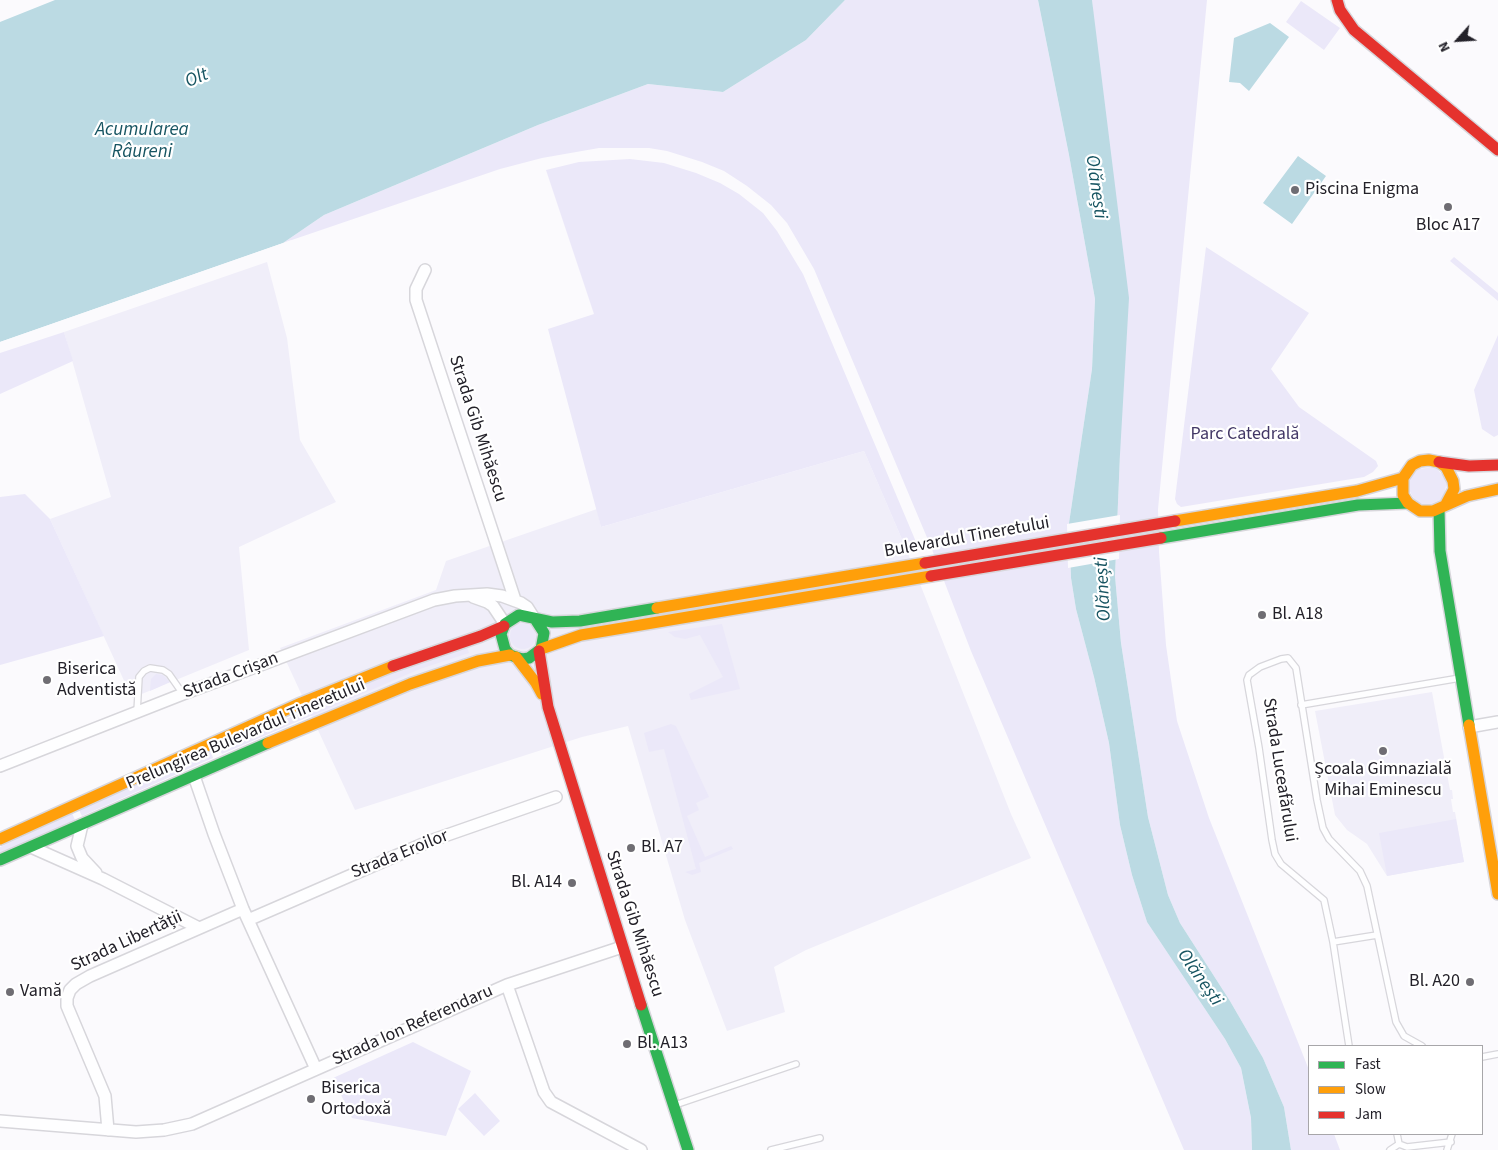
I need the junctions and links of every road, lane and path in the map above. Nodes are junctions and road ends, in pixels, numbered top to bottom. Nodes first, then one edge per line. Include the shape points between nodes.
1 (1337, 0) edge
2 (1498, 150) edge
3 (425, 270) dead end
4 (1439, 462) junction
5 (1498, 465) edge
6 (1403, 478) junction
7 (1495, 488) edge
8 (1408, 503) junction
9 (1443, 507) junction
10 (1424, 519) junction
11 (1440, 551) junction
12 (464, 596) junction
13 (515, 600) junction
14 (534, 618) junction
15 (505, 625) junction
16 (540, 650) junction
17 (513, 656) junction
18 (1461, 678) junction
19 (183, 694) junction
20 (1302, 705) junction
21 (548, 707) junction
22 (137, 712) junction
23 (1498, 722) edge
24 (1469, 727) junction
25 (0, 766) edge
26 (194, 776) junction
27 (556, 797) dead end
28 (82, 825) junction
29 (3, 834) edge
30 (31, 847) junction
31 (0, 860) edge
32 (103, 879) junction
33 (1498, 894) edge
34 (246, 914) junction
35 (199, 928) junction
36 (1377, 935) junction
37 (1333, 942) junction
38 (622, 947) junction
39 (507, 985) junction
40 (1350, 1045) edge
41 (1420, 1045) edge
42 (1498, 1054) edge
43 (1483, 1057) edge
44 (796, 1064) dead end
45 (316, 1069) junction
46 (673, 1105) junction
47 (0, 1121) edge
48 (108, 1130) junction
49 (1397, 1135) edge
50 (1452, 1135) edge
51 (820, 1138) dead end
52 (1451, 1142) junction
53 (1399, 1144) junction
54 (642, 1150) edge
55 (688, 1150) edge
56 (771, 1150) edge
57 (1390, 1150) edge
58 (1447, 1150) edge

1 - 2 main road via 1354,30
3 - 13 street, Strada Gib Mihăescu via 416,290 416,300
4 - 5 main road, Bulevardul Tineretului
4 - 6 main road, Bulevardul Tineretului via 1420,461 1412,465
4 - 9 main road via 1446,467 1454,490
6 - 8 main road via 1402,486
6 - 14 main road, Bulevardul Tineretului via 1357,491 580,621
7 - 9 main road
8 - 10 main road
8 - 16 main road, Bulevardul Tineretului via 1358,505 594,632
9 - 10 main road via 1427,512
9 - 11 main road
10 - 11 main road
11 - 18 main road
12 - 13 street, Strada Crișan via 487,594
12 - 15 street, Strada Crișan via 487,602 497,610
12 - 19 street, Strada Crișan via 434,600
13 - 14 street
14 - 15 main road, Bulevardul Tineretului via 519,615
14 - 16 main road via 544,633
15 - 17 main road via 502,642
15 - 29 main road, Prelungirea Bulevardul Tineretului via 301,703
16 - 17 main road, Bulevardul Tineretului via 528,658
16 - 21 main road, Strada Gib Mihăescu
17 - 21 main road, Strada Gib Mihăescu via 536,683
17 - 26 main road, Prelungirea Bulevardul Tineretului via 478,661 434,675
18 - 20 lane, Strada Luceafărului
18 - 24 main road
19 - 22 street, Strada Crișan
19 - 22 lane via 163,670 144,670 139,677
20 - 36 lane, Strada Luceafărului via 1323,828 1329,839 1360,871 1367,886
20 - 37 lane, Strada Luceafărului via 1296,668 1288,658 1260,667 1249,675 1249,695 1276,854 1281,864 1324,900
21 - 38 main road, Strada Gib Mihăescu
22 - 25 street, Strada Crișan
23 - 24 street
24 - 33 main road
26 - 28 main road, Prelungirea Bulevardul Tineretului
26 - 34 street
27 - 34 street, Strada Eroilor via 430,841
28 - 30 main road, Prelungirea Bulevardul Tineretului
28 - 32 street, Strada Libertății via 79,853
30 - 31 main road, Prelungirea Bulevardul Tineretului
30 - 32 street, Strada Libertății
32 - 35 street, Strada Libertății
34 - 35 street, Strada Libertății
34 - 45 street
35 - 48 street, Strada Libertății via 90,976 70,990 66,1006 105,1096
36 - 37 lane
36 - 41 lane, Strada Luceafărului via 1396,1022 1404,1036
37 - 40 lane, Strada Luceafărului
38 - 39 street, Strada Ion Referendaru
38 - 46 main road, Strada Gib Mihăescu
39 - 45 street, Strada Ion Referendaru
39 - 54 street via 544,1092 552,1102
42 - 43 lane
44 - 46 lane
45 - 48 street, Strada Ion Referendaru via 192,1124 136,1132
46 - 55 main road, Strada Gib Mihăescu
47 - 48 street, Strada Ion Referendaru
49 - 53 lane
50 - 52 lane
51 - 56 lane
52 - 53 lane via 1407,1147
52 - 58 lane
53 - 57 lane

